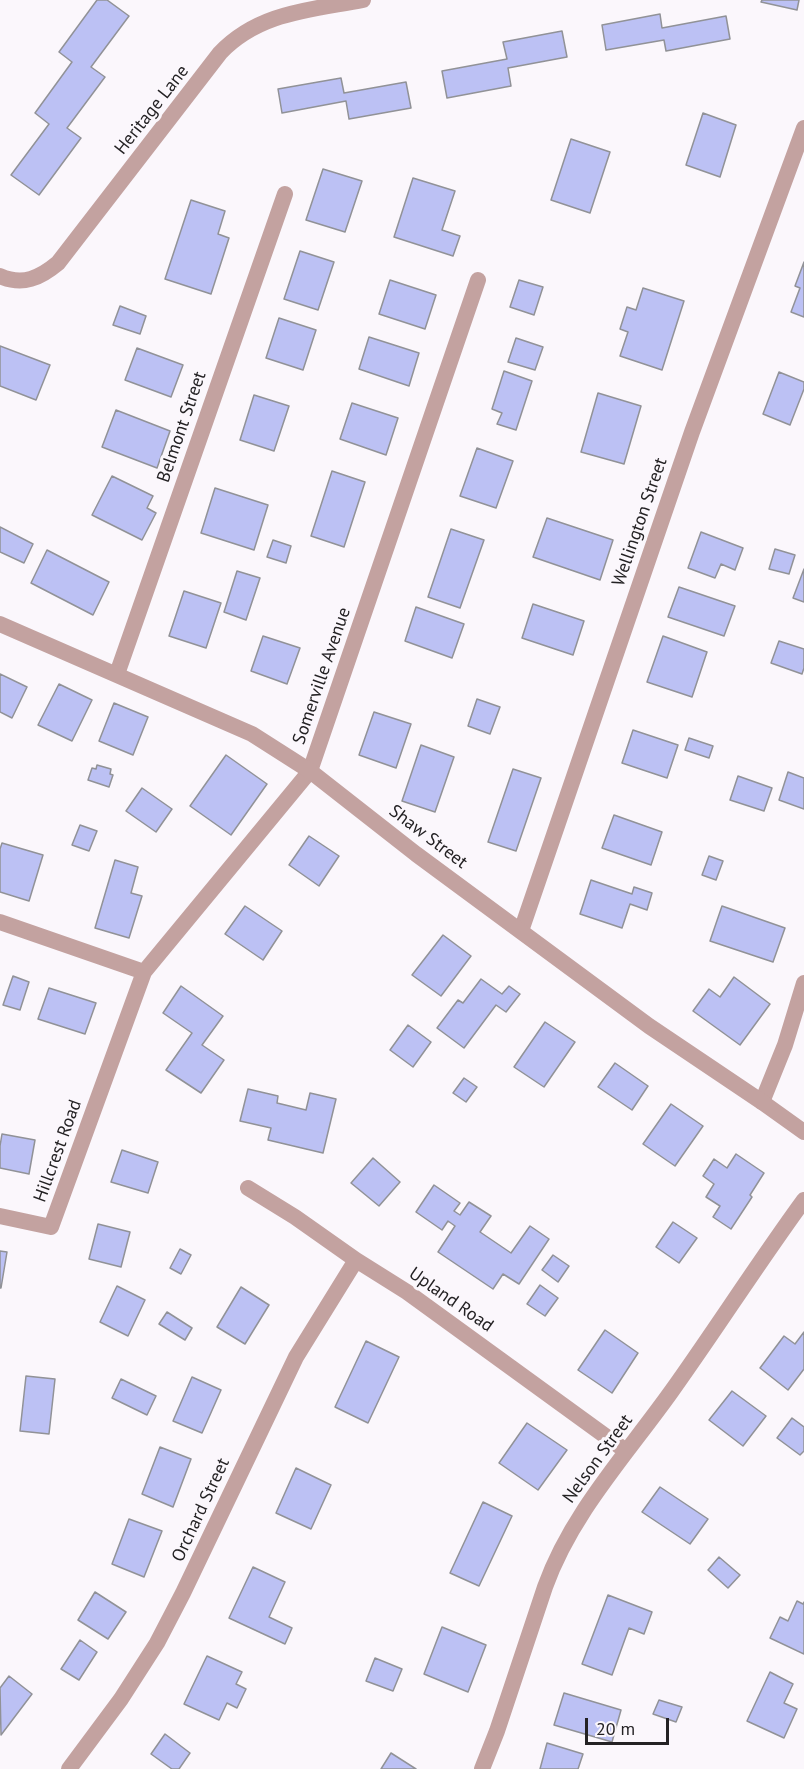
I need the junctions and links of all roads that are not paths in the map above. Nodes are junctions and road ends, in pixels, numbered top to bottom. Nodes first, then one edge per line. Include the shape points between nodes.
1 (363, 0) edge
2 (804, 128) edge
3 (285, 194) dead end
4 (0, 276) edge
5 (478, 280) dead end
6 (0, 624) edge
7 (117, 674) junction
8 (310, 771) junction
9 (0, 922) edge
10 (521, 931) junction
11 (144, 972) junction
12 (804, 983) edge
13 (119, 1039) joint
14 (762, 1102) junction
15 (804, 1132) edge
16 (248, 1188) dead end
17 (804, 1200) edge
18 (0, 1216) edge
19 (356, 1260) junction
20 (626, 1451) junction
21 (69, 1769) edge
22 (482, 1769) edge

1 - 4 street, Heritage Lane via 277,17 241,34 220,53 58,263 37,278 25,281
2 - 10 street, Wellington Street via 692,432
3 - 7 street, Belmont Street
5 - 8 street, Somerville Avenue
6 - 7 street, Shaw Street
7 - 8 street, Shaw Street via 252,734
8 - 10 street, Shaw Street
8 - 11 street, Somerville Avenue
9 - 11 street
10 - 14 street, Shaw Street via 649,1026
11 - 13 street, Somerville Avenue
12 - 14 street
13 - 18 street, Hillcrest Road via 51,1227
14 - 15 street, Shaw Street
16 - 19 street, Upland Road
17 - 20 street, Nelson Street
19 - 20 street, Upland Road
19 - 21 street, Orchard Street via 296,1357 157,1643
20 - 22 street, Nelson Street via 558,1553

